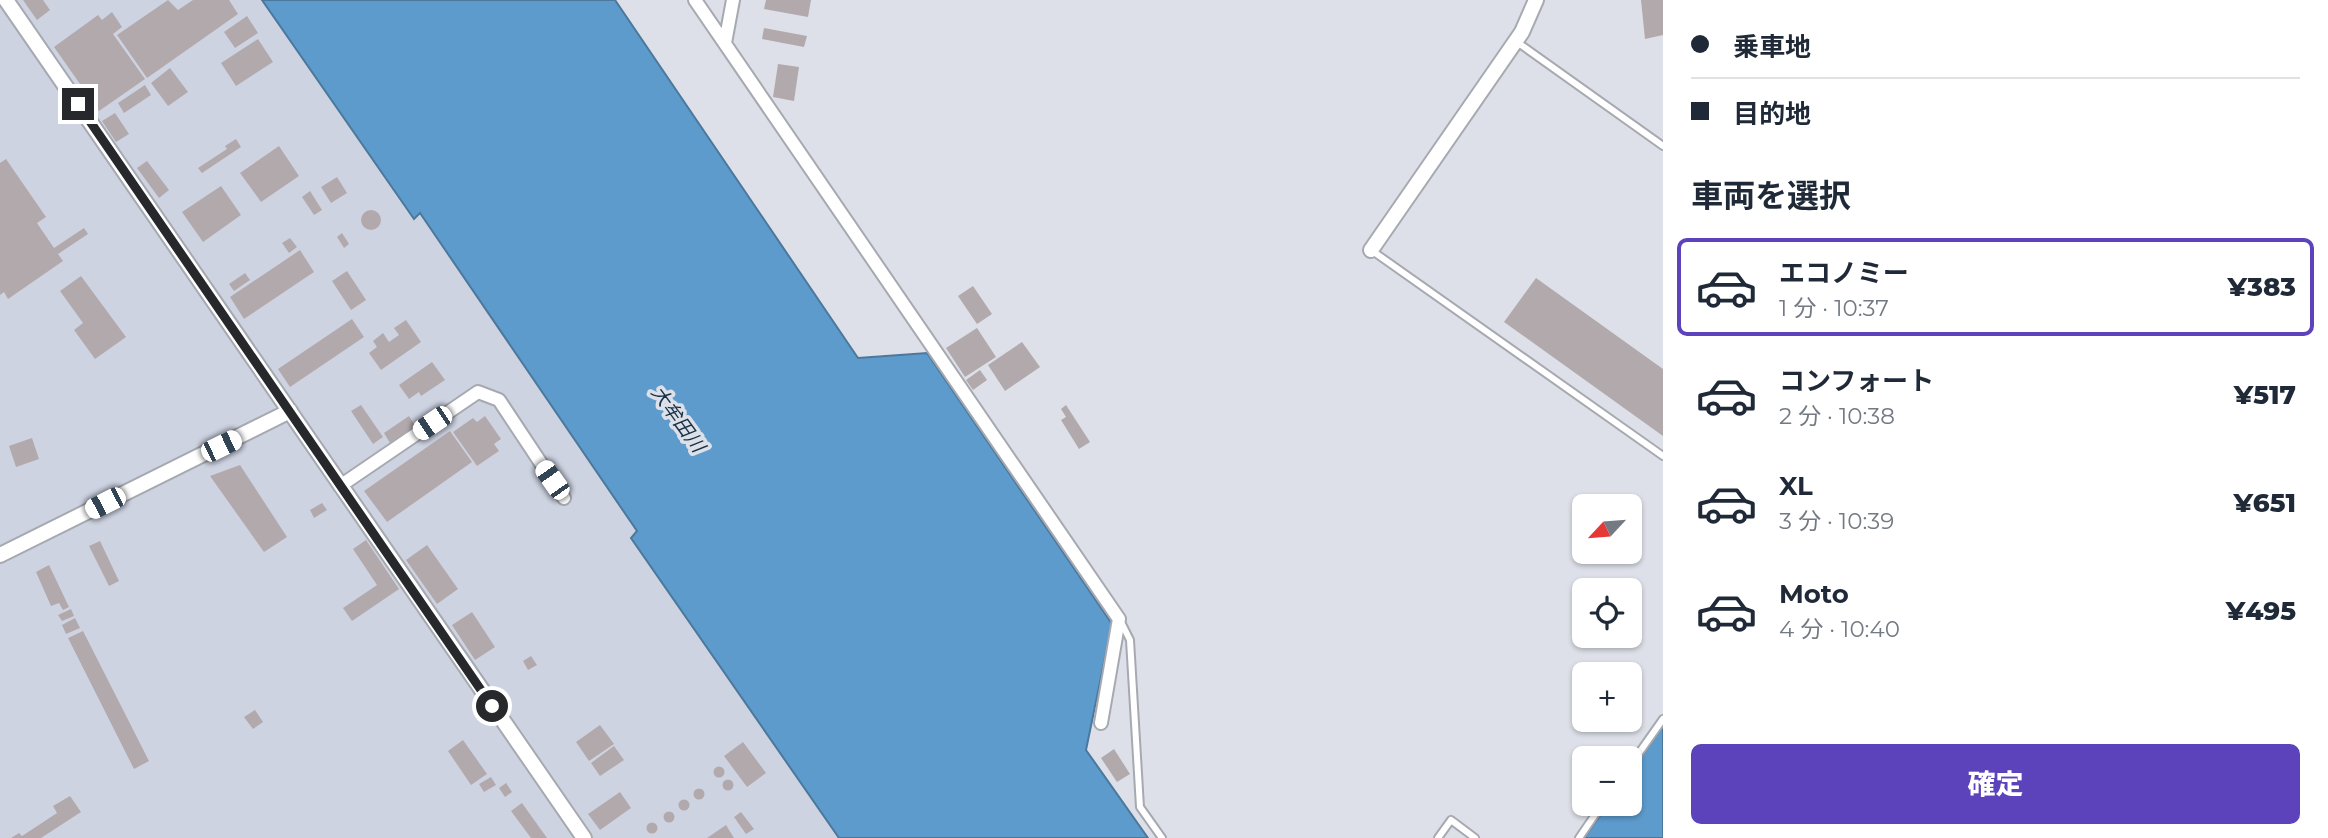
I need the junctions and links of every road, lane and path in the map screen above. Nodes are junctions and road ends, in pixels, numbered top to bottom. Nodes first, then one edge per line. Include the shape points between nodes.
1 (6, 0) edge
2 (695, 0) edge
3 (733, 0) edge
4 (1536, 0) edge
5 (1516, 41) junction
6 (724, 43) junction
7 (1663, 146) edge
8 (1371, 250) joint
9 (290, 411) junction
10 (1663, 456) edge
11 (340, 486) junction
12 (564, 498) dead end
13 (0, 555) edge
14 (1119, 619) junction
15 (1663, 719) edge
16 (1101, 723) dead end
17 (1642, 749) edge
18 (1594, 816) edge
19 (584, 838) edge
20 (1162, 838) edge
21 (1438, 838) edge
22 (1475, 838) edge
23 (1579, 838) edge

1 - 9 street
2 - 6 street
3 - 6 street
4 - 5 street
5 - 7 lane
5 - 8 street
6 - 14 street
8 - 10 lane
9 - 11 street
9 - 13 street
11 - 12 street via 478,392 499,400
11 - 19 street
14 - 16 street
14 - 20 lane via 1130,640 1140,807
15 - 17 lane
18 - 23 lane
21 - 22 lane via 1451,820

